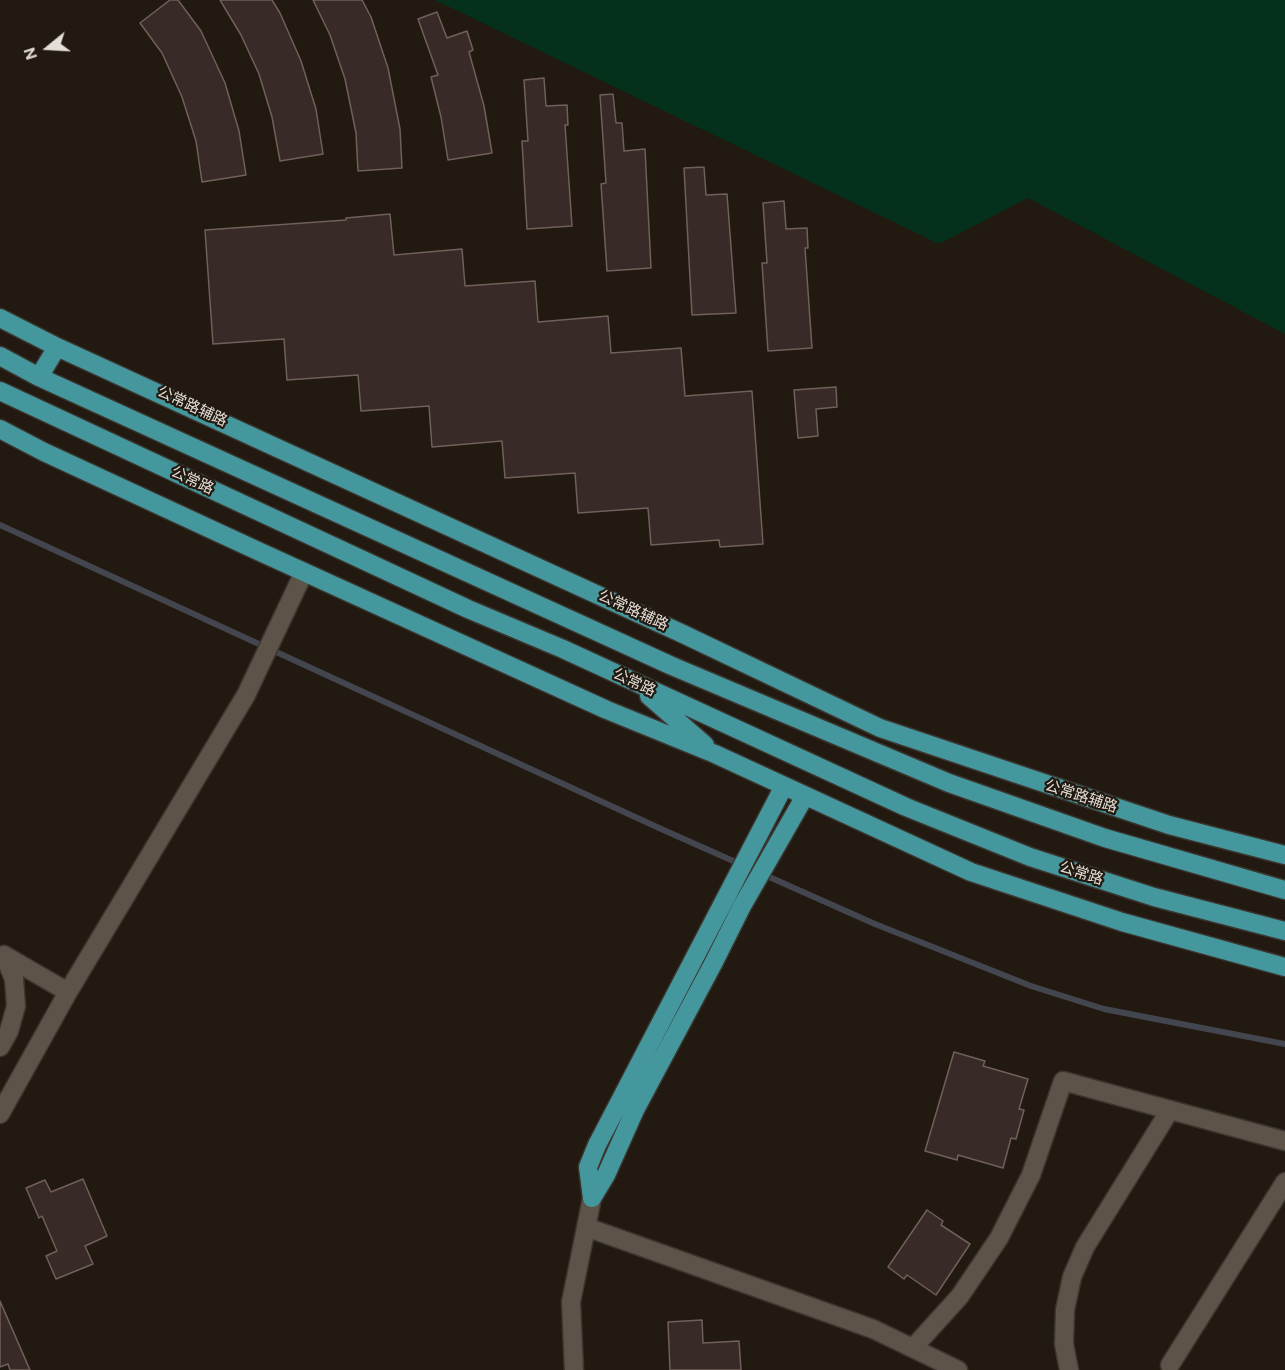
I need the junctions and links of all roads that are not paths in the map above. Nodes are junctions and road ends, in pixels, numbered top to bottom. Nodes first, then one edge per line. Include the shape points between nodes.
1 (0, 318) edge
2 (57, 347) junction
3 (0, 356) edge
4 (39, 377) junction
5 (0, 391) edge
6 (0, 429) edge
7 (304, 572) junction
8 (634, 682) junction
9 (794, 718) junction
10 (880, 728) junction
11 (715, 754) junction
12 (784, 786) junction
13 (805, 795) junction
14 (1285, 855) edge
15 (1285, 890) edge
16 (734, 902) junction
17 (1285, 932) edge
18 (2, 954) edge
19 (1285, 967) edge
20 (68, 992) junction
21 (0, 1047) edge
22 (1170, 1110) junction
23 (0, 1113) edge
24 (1285, 1141) edge
25 (1285, 1182) edge
26 (592, 1198) joint
27 (586, 1227) junction
28 (913, 1348) junction
29 (1170, 1365) dead end
30 (574, 1370) edge
31 (958, 1370) edge
32 (1069, 1370) edge

1 - 2 main road, 公常路辅路
2 - 4 main road
2 - 10 main road, 公常路辅路
3 - 4 main road, 公常路
4 - 9 main road, 公常路
5 - 8 main road, 公常路
6 - 7 main road
7 - 11 main road via 607,710
7 - 20 street via 252,682
8 - 11 main road
8 - 17 main road, 公常路 via 906,807 1030,857 1154,897
9 - 10 main road
9 - 15 main road, 公常路 via 949,783 1105,838
10 - 14 main road, 公常路辅路 via 1168,825
11 - 12 main road
12 - 13 main road
12 - 16 main road via 760,833
13 - 16 main road via 779,841
13 - 19 main road via 971,872 1122,922
16 - 26 main road via 597,1145 588,1167
18 - 20 street
18 - 21 street via 14,979 16,1006
20 - 23 street
22 - 24 street
22 - 28 street via 1063,1081 1031,1175 999,1238 960,1296
22 - 32 street via 1085,1247 1072,1278 1065,1310 1064,1344
25 - 29 street
26 - 27 street
27 - 28 street via 873,1329
27 - 30 street via 571,1302
28 - 31 street

